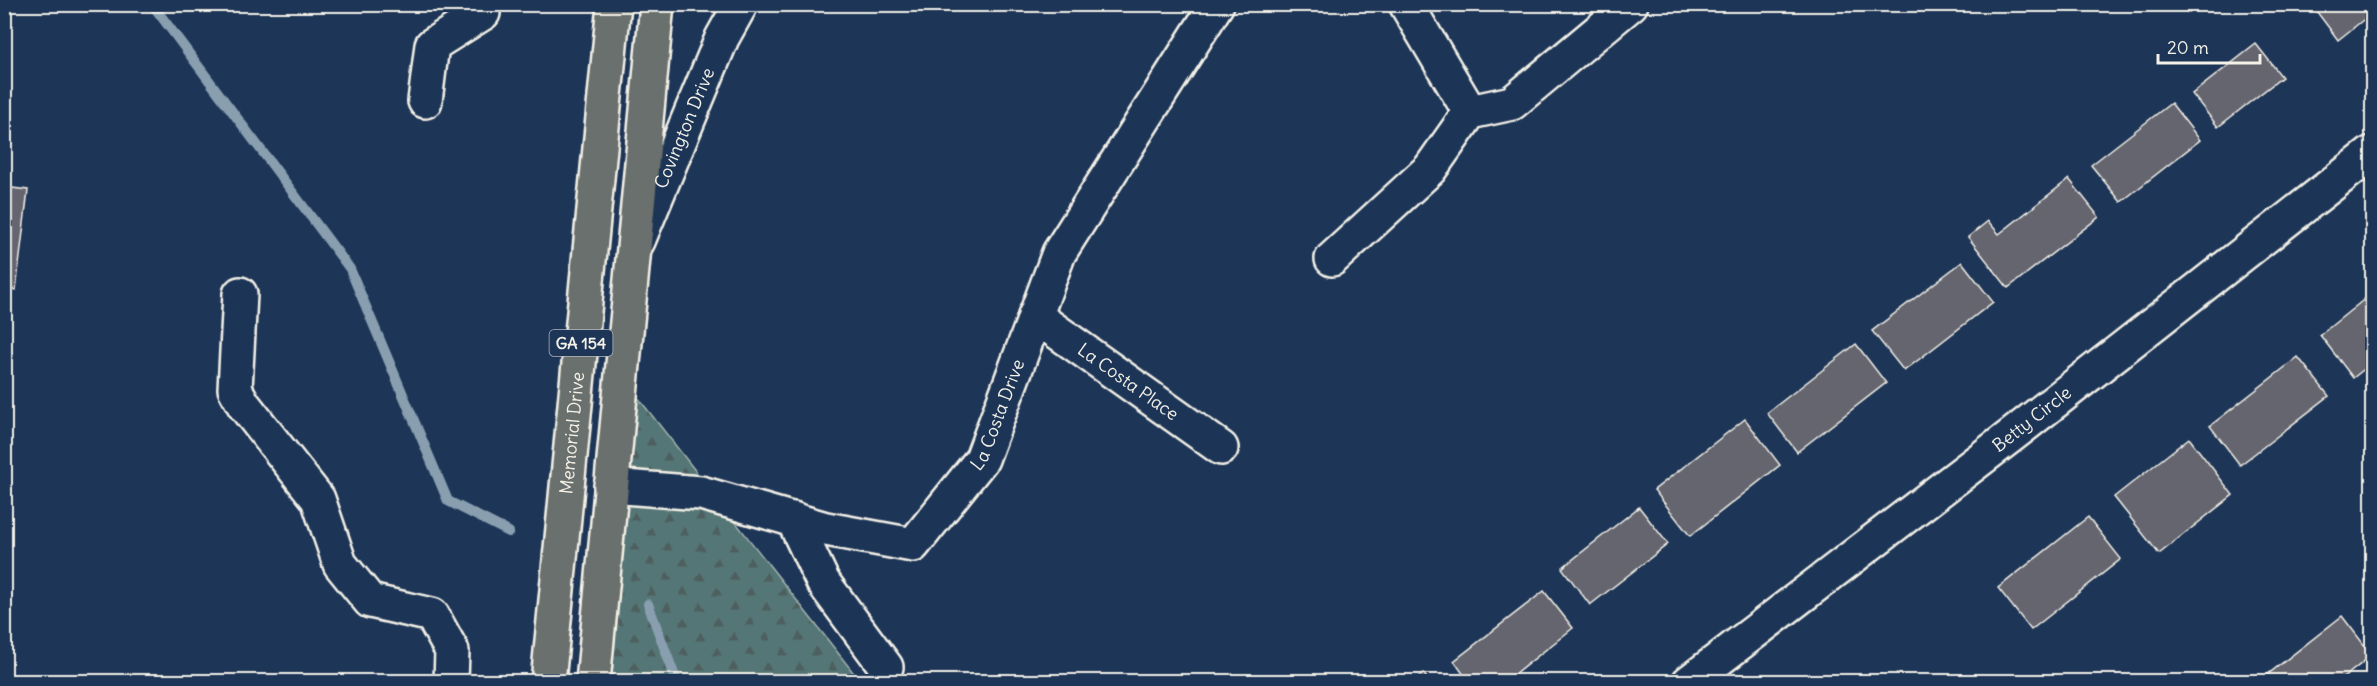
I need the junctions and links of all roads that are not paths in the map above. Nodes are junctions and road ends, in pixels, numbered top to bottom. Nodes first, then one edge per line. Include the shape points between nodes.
1 (614, 4) edge
2 (657, 4) edge
3 (741, 4) edge
4 (1217, 4) edge
5 (1406, 4) edge
6 (1631, 4) edge
7 (483, 13) dead end
8 (425, 102) dead end
9 (1470, 112) junction
10 (2373, 153) edge
11 (632, 256) junction
12 (1332, 259) dead end
13 (240, 294) dead end
14 (1035, 315) junction
15 (1221, 448) dead end
16 (611, 486) junction
17 (793, 519) junction
18 (886, 667) dead end
19 (451, 681) edge
20 (548, 681) edge
21 (593, 681) edge
22 (1689, 681) edge

1 - 20 main road, Memorial Drive / GA 154
2 - 11 main road, GA 154
3 - 11 street, Covington Drive via 722,38
4 - 14 street, La Costa Drive via 1059,253
5 - 9 street
6 - 9 street via 1512,103
7 - 8 street via 432,45
9 - 12 street via 1430,169
10 - 22 street, Betty Circle
11 - 16 main road, GA 154
13 - 19 street via 235,389 318,499 340,564 370,601 432,615 452,651
14 - 15 street, La Costa Place
14 - 17 street, La Costa Drive via 982,459 913,545
16 - 17 street, La Costa Drive via 701,493
16 - 21 main road, GA 154
17 - 18 street via 823,582

